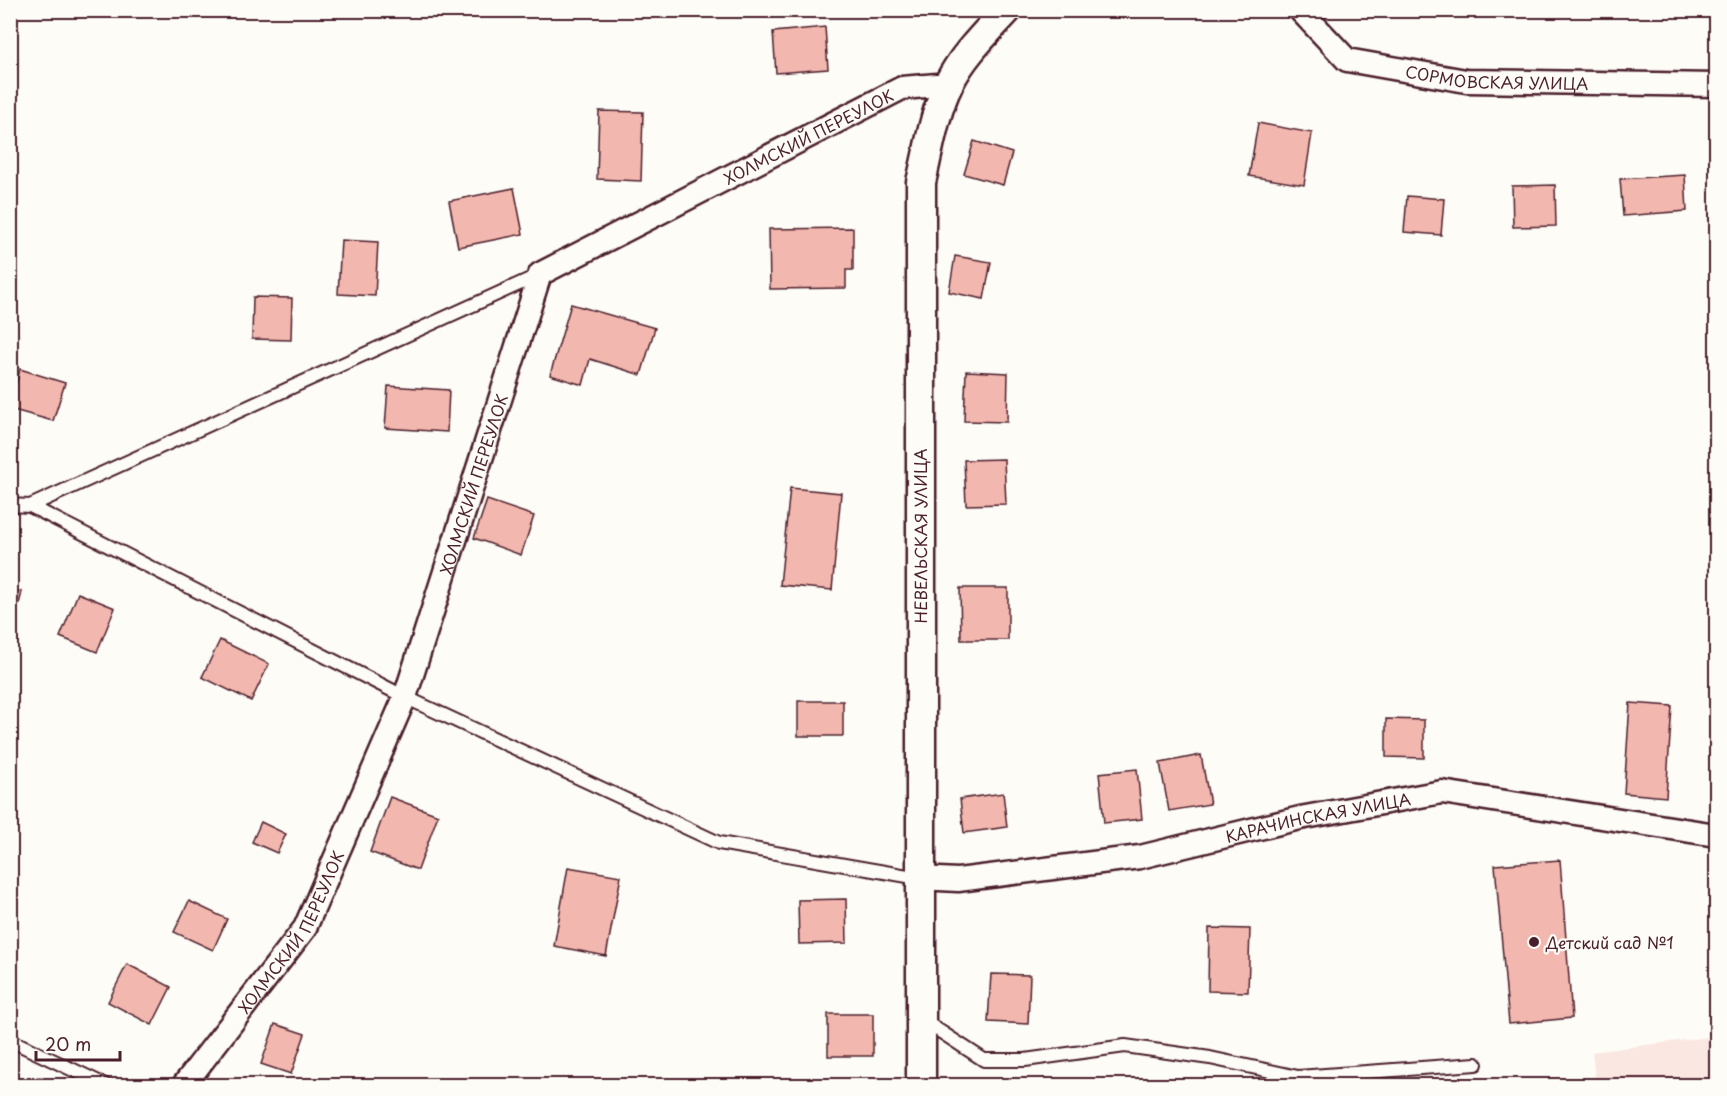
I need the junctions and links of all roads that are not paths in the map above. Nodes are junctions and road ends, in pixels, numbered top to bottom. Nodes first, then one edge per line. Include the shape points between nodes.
1 (1007, 10) edge
2 (1300, 10) edge
3 (949, 84) junction
4 (1716, 85) edge
5 (540, 274) junction
6 (10, 505) edge
7 (30, 506) junction
8 (405, 697) junction
9 (1716, 835) edge
10 (920, 878) junction
11 (921, 1019) junction
12 (10, 1040) edge
13 (1476, 1064) dead end
14 (107, 1086) edge
15 (183, 1086) edge
16 (921, 1086) edge

1 - 3 street, НЕВЕЛЬСКАЯ УЛИЦА via 970,50
2 - 4 street, СОРМОВСКАЯ УЛИЦА via 1347,60 1358,62 1466,81
3 - 5 street, ХОЛМСКИЙ ПЕРЕУЛОК via 902,88
3 - 10 street, НЕВЕЛЬСКАЯ УЛИЦА via 921,182
5 - 7 lane
5 - 8 street, ХОЛМСКИЙ ПЕРЕУЛОК
6 - 7 lane
7 - 8 lane
8 - 10 lane via 719,843
8 - 15 street, ХОЛМСКИЙ ПЕРЕУЛОК via 305,928
9 - 10 street, КАРАЧИНСКАЯ УЛИЦА via 1442,792 1300,818 1140,857 958,880
10 - 11 street, НЕВЕЛЬСКАЯ УЛИЦА
11 - 13 lane via 984,1060 1025,1060 1125,1046 1209,1058 1298,1077
11 - 16 street, НЕВЕЛЬСКАЯ УЛИЦА
12 - 14 lane

